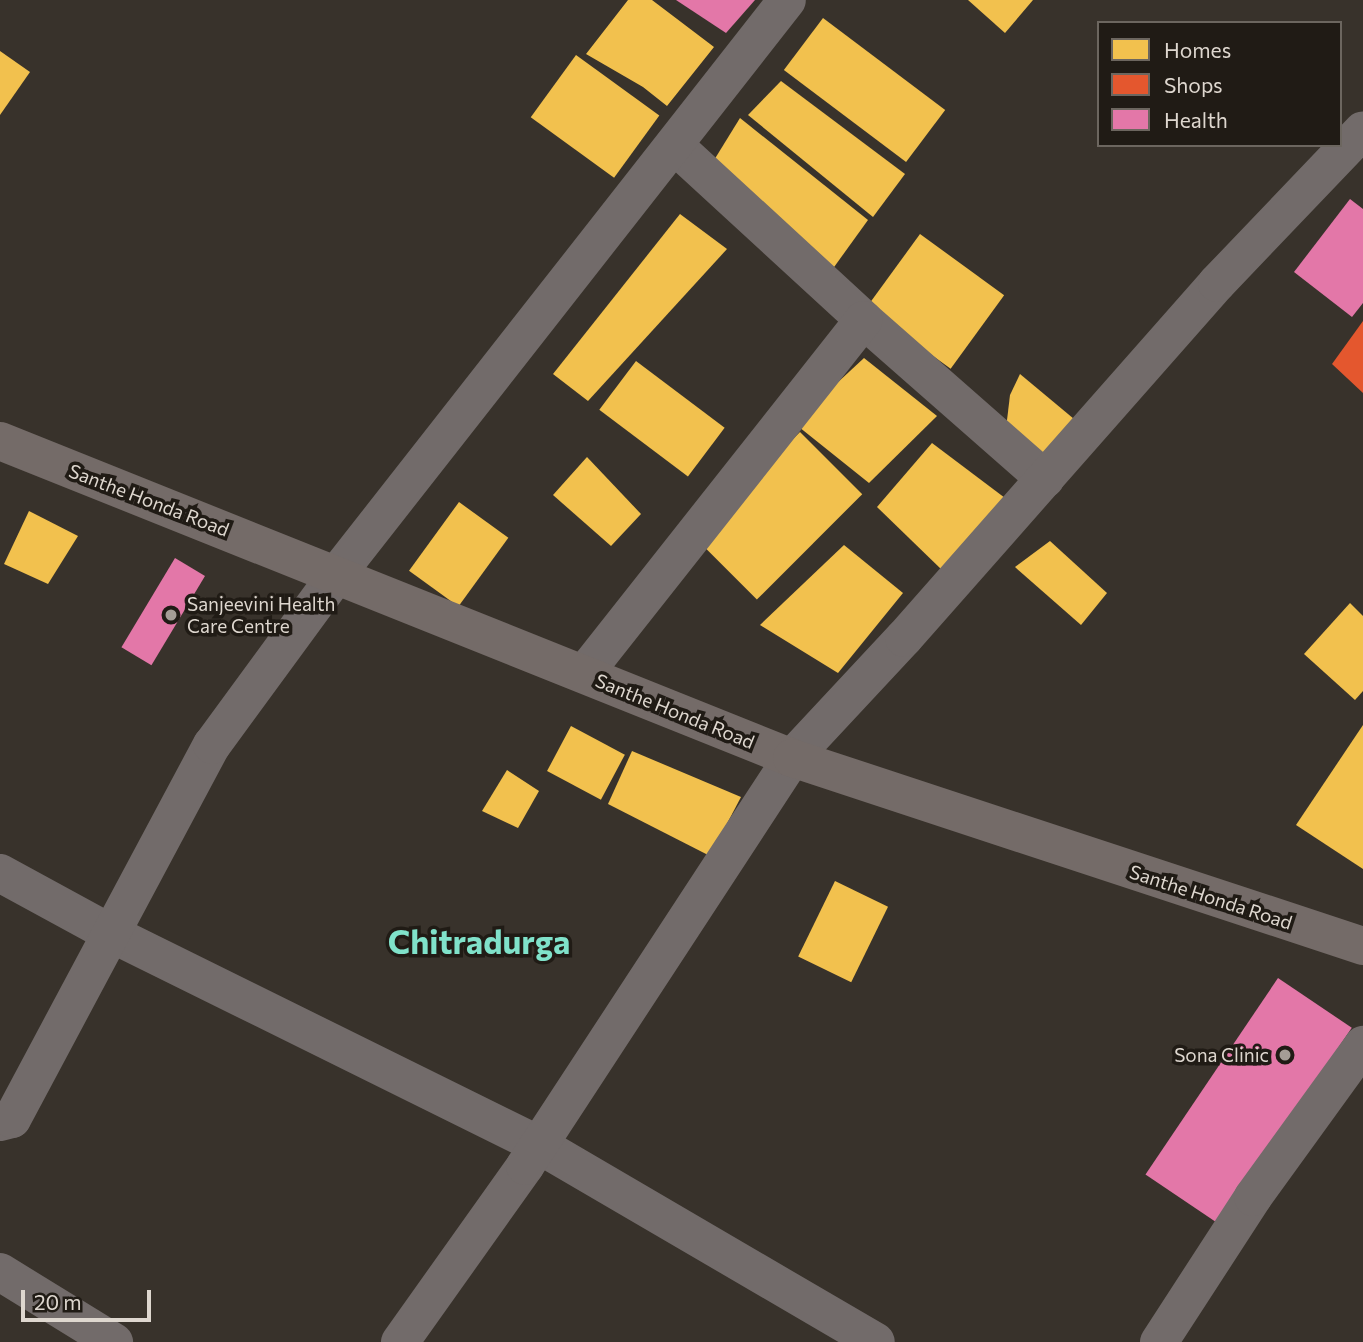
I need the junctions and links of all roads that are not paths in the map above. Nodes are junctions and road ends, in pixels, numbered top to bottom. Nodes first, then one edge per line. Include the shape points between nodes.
1 (787, 0) edge
2 (1363, 130) edge
3 (674, 145) junction
4 (864, 320) junction
5 (0, 442) edge
6 (1045, 479) junction
7 (337, 574) junction
8 (584, 674) junction
9 (792, 758) junction
10 (0, 873) edge
11 (112, 934) junction
12 (1363, 946) edge
13 (1363, 1045) edge
14 (0, 1122) edge
15 (539, 1145) junction
16 (0, 1272) edge
17 (114, 1342) edge
18 (400, 1342) edge
19 (876, 1342) edge
20 (1159, 1342) edge

1 - 3 street
2 - 6 street via 1217,283
3 - 4 street
3 - 7 street
4 - 6 street
4 - 8 street
5 - 7 main road, Santhe Honda Road
6 - 9 street
7 - 8 main road, Santhe Honda Road
7 - 11 street via 212,745
8 - 9 main road, Santhe Honda Road
9 - 12 main road, Santhe Honda Road
9 - 15 street
10 - 11 street
11 - 14 street via 12,1119
11 - 15 street
13 - 20 street via 1253,1197
15 - 18 street
15 - 19 street
16 - 17 street

